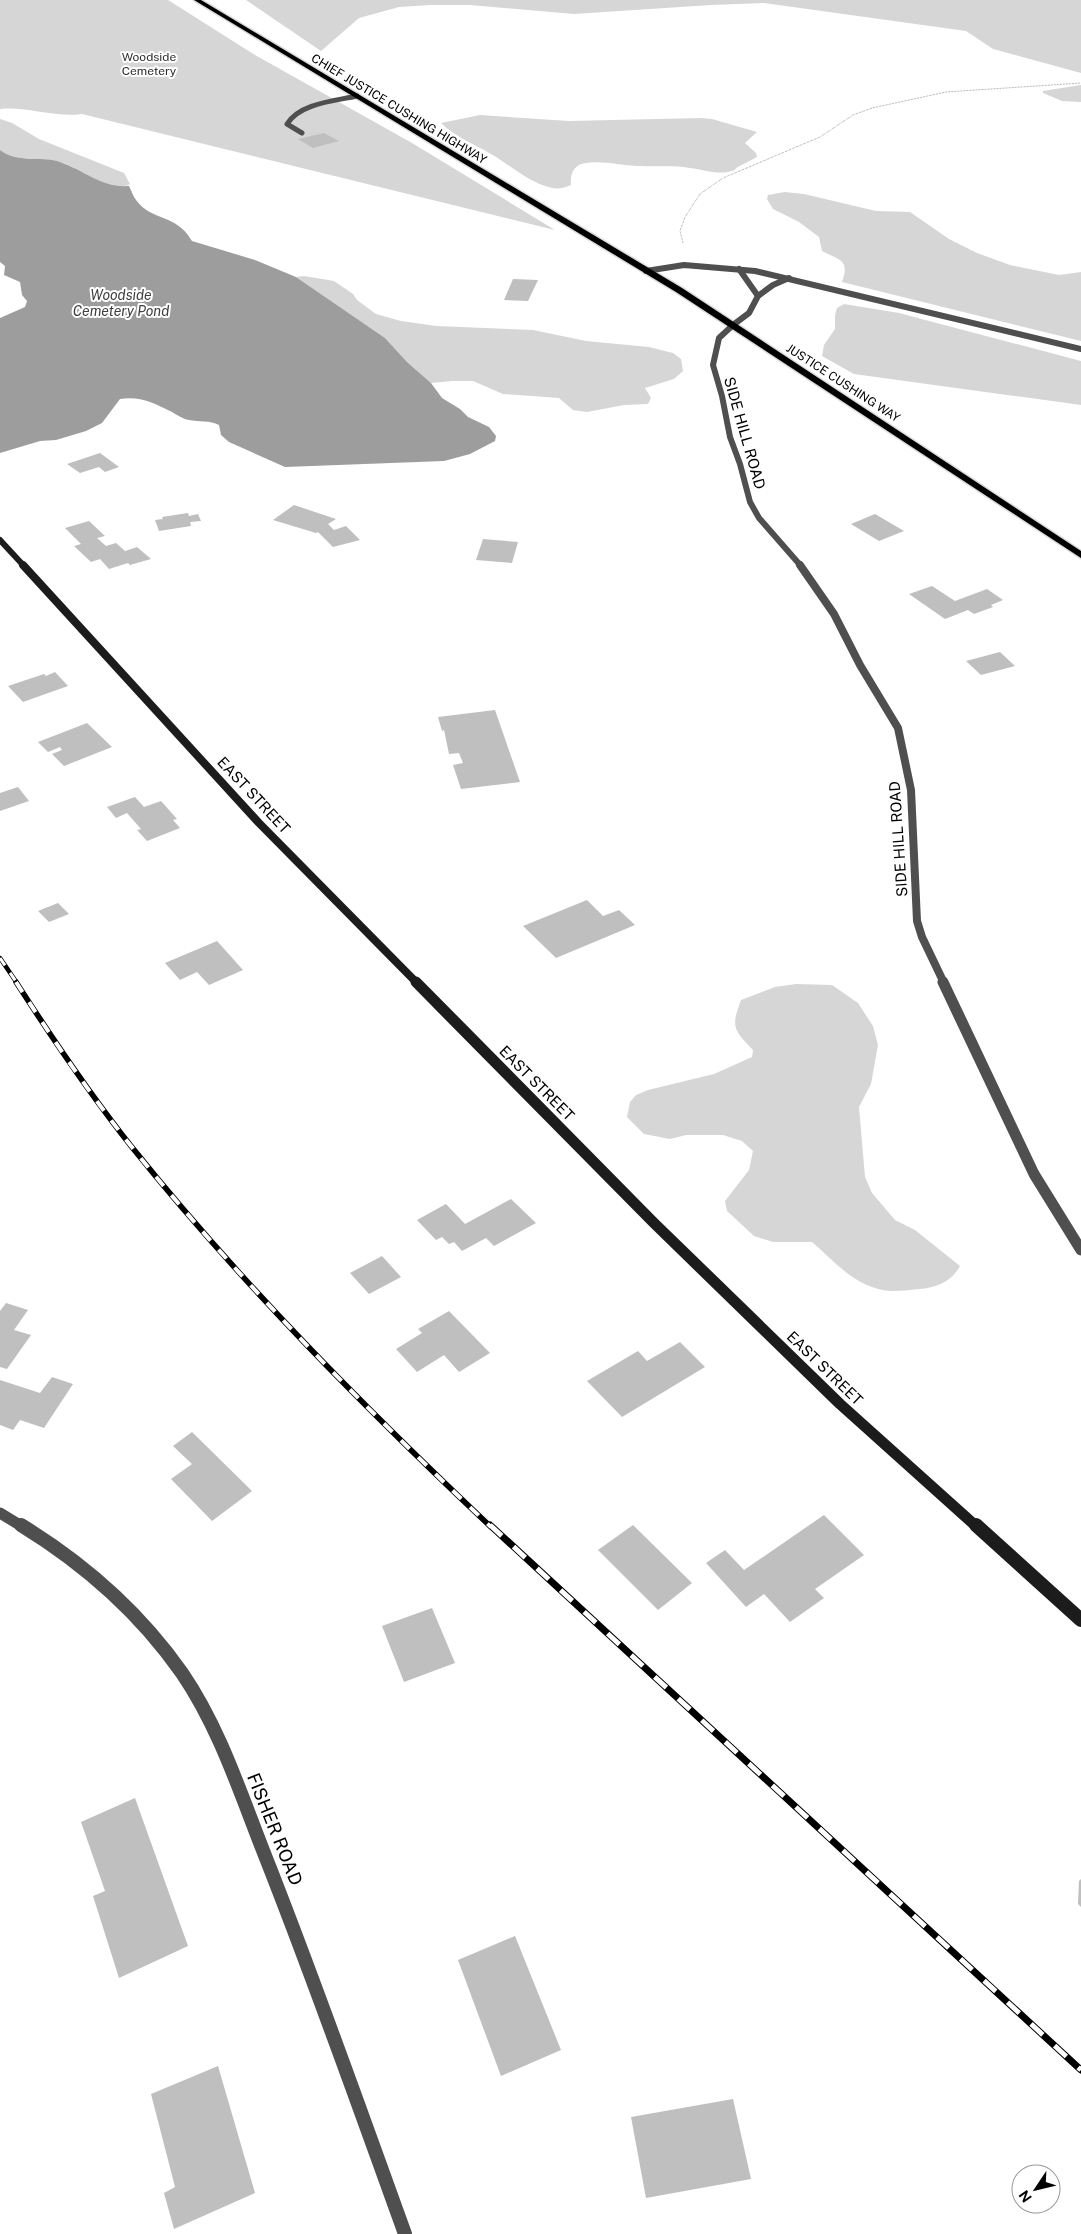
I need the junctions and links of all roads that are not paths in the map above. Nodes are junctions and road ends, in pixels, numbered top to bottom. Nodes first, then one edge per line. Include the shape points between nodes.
1 (197, 0) edge
2 (357, 96) junction
3 (302, 133) dead end
4 (589, 237) joint
5 (739, 269) junction
6 (646, 271) junction
7 (789, 278) junction
8 (758, 296) junction
9 (733, 324) junction
10 (1081, 348) edge
11 (0, 540) edge
12 (1081, 554) edge
13 (1081, 1250) edge
14 (0, 1513) edge
15 (1081, 1620) edge
16 (405, 2234) edge

1 - 2 main road, CHIEF JUSTICE CUSHING HIGHWAY
2 - 3 street via 295,113 287,124
2 - 4 main road, CHIEF JUSTICE CUSHING HIGHWAY
4 - 6 main road, JUSTICE CUSHING WAY
5 - 6 street via 697,265
5 - 7 street
5 - 8 street
6 - 9 main road, JUSTICE CUSHING WAY
7 - 8 street
7 - 10 street
8 - 9 street, SIDE HILL ROAD via 749,313
9 - 12 main road, JUSTICE CUSHING WAY
9 - 13 street, SIDE HILL ROAD via 719,338 713,365 748,497 759,518 817,587 898,728 911,790 917,921 922,937 1034,1174
11 - 15 main road, EAST STREET via 259,823 654,1224 840,1404
14 - 16 street, FISHER ROAD via 71,1559 112,1594 155,1637 183,1675 215,1732 287,1910

